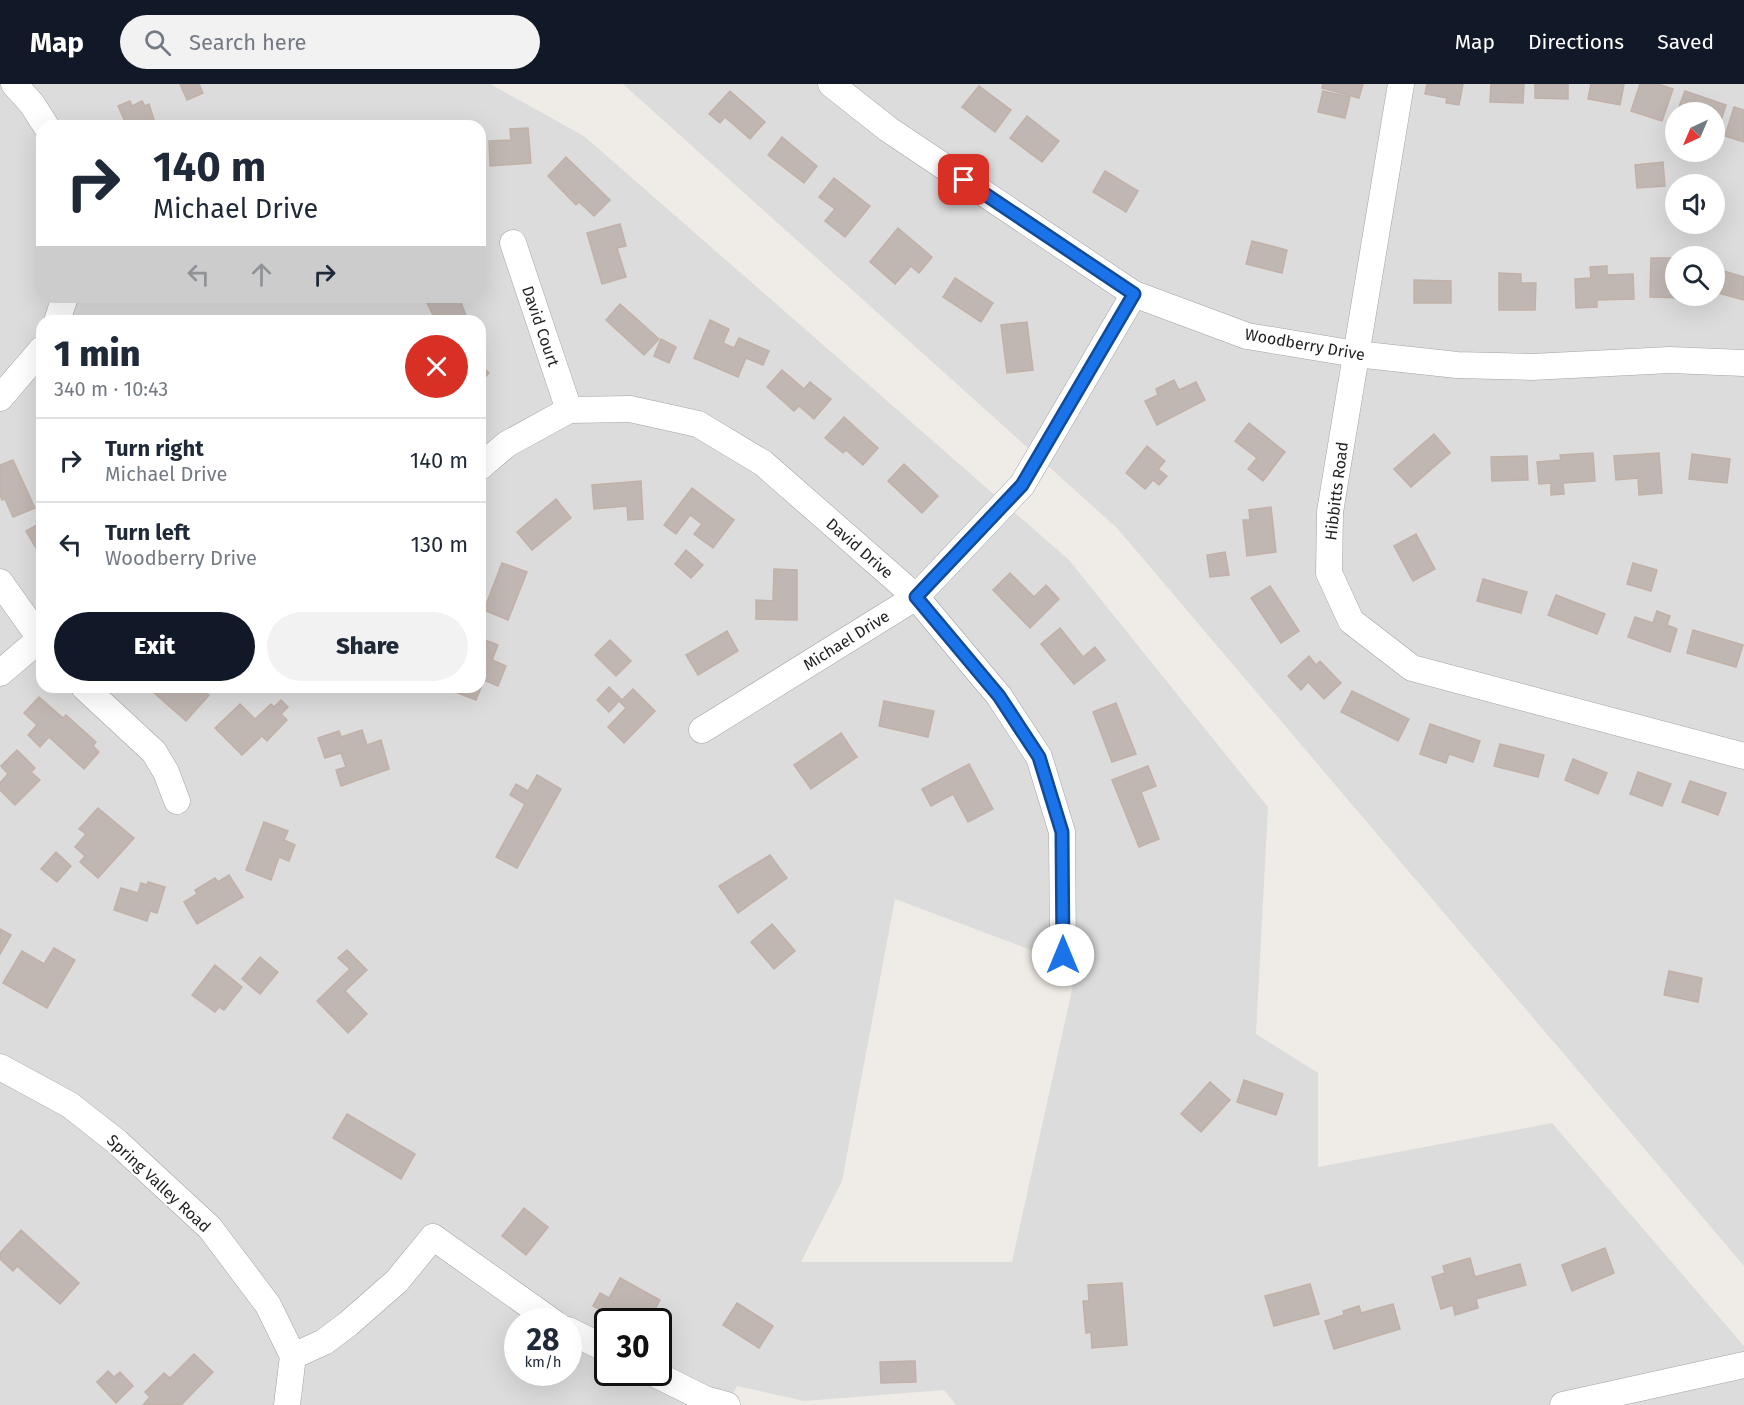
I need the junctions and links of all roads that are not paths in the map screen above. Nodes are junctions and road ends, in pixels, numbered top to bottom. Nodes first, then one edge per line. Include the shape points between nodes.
1 (14, 84) edge
2 (831, 84) edge
3 (1401, 84) edge
4 (42, 120) edge
5 (513, 243) dead end
6 (1134, 294) junction
7 (1356, 354) junction
8 (36, 357) edge
9 (1744, 363) edge
10 (0, 398) edge
11 (569, 410) junction
12 (486, 462) edge
13 (0, 582) edge
14 (916, 597) junction
15 (36, 633) edge
16 (36, 644) edge
17 (0, 673) edge
18 (90, 693) edge
19 (702, 730) dead end
20 (1744, 756) edge
21 (177, 801) dead end
22 (1063, 955) dead end
23 (0, 1067) edge
24 (533, 1308) edge
25 (293, 1356) junction
26 (1744, 1365) edge
27 (672, 1382) edge
28 (287, 1405) edge
29 (727, 1405) edge
30 (1563, 1405) edge

1 - 4 street
2 - 6 street, Woodberry Drive via 888,129
3 - 7 street, Hibbitts Road
5 - 11 street, David Court
6 - 7 street, Woodberry Drive via 1247,336
6 - 14 street, Michael Drive via 1022,485
7 - 9 street, Woodberry Drive via 1457,365 1532,367 1670,360
7 - 20 street, Hibbitts Road via 1330,512 1329,563 1329,573 1352,621 1412,668
8 - 10 street
11 - 12 street, David Drive via 507,444
11 - 14 street, David Drive via 630,409 698,424 763,463
13 - 15 street
14 - 19 street, Michael Drive
14 - 22 street, David Drive via 999,696 1039,757 1062,832
16 - 17 street
18 - 21 street via 154,752
23 - 25 street, Spring Valley Road via 70,1105 117,1142 210,1228 268,1305
24 - 25 street via 433,1237 397,1281 348,1324 324,1342
25 - 28 street
26 - 30 street
27 - 29 street

